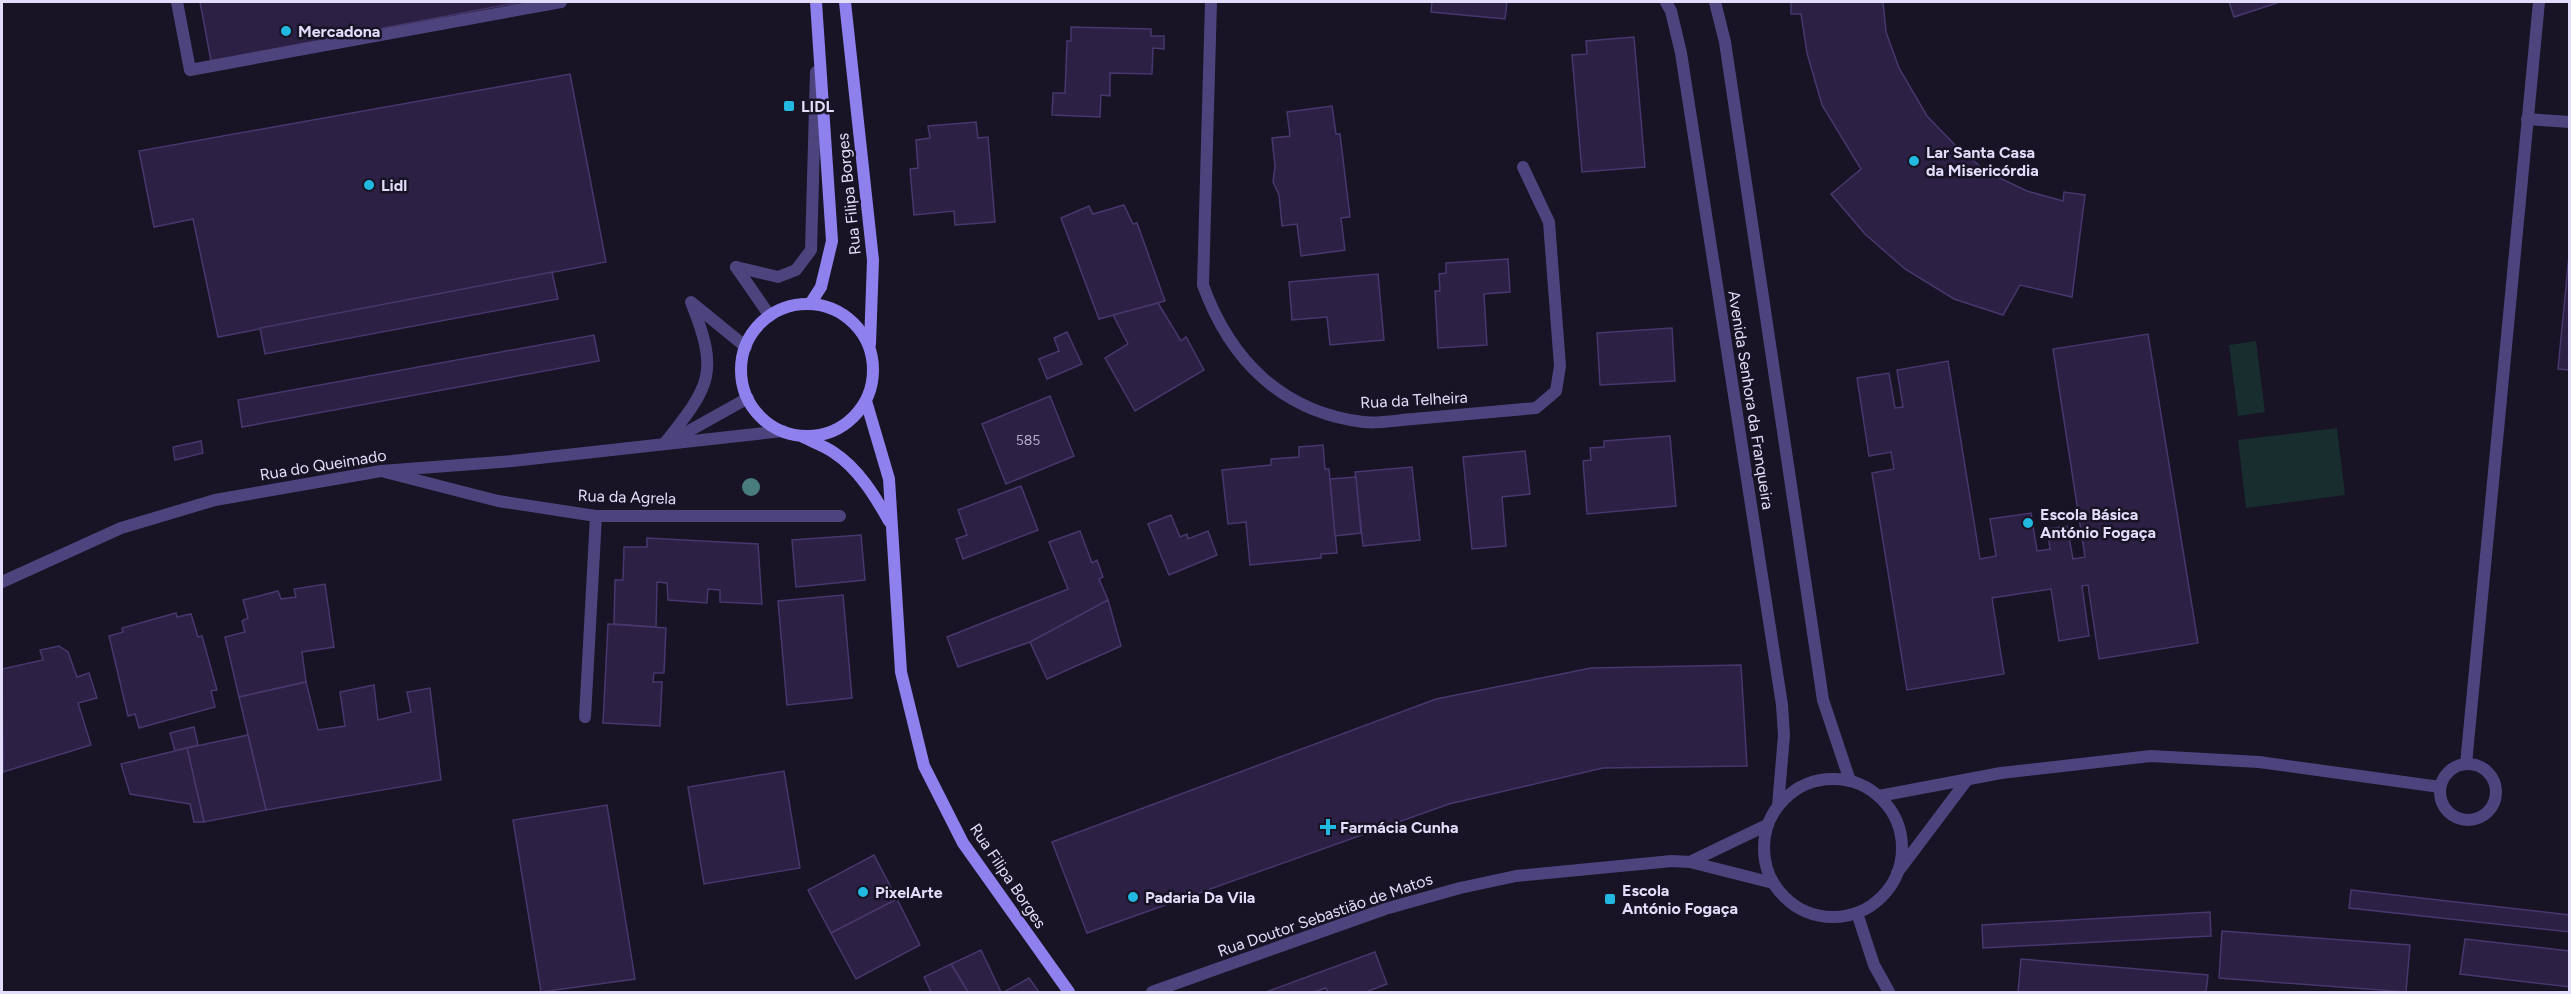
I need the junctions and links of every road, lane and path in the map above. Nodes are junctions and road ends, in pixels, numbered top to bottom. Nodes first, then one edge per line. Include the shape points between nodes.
1 (177, 2) edge
2 (561, 2) edge
3 (816, 2) edge
4 (845, 2) edge
5 (1211, 2) edge
6 (1666, 2) edge
7 (1715, 2) edge
8 (2539, 2) edge
9 (818, 28) junction
10 (2527, 119) junction
11 (2570, 122) edge
12 (1523, 166) dead end
13 (810, 304) junction
14 (770, 316) junction
15 (746, 347) junction
16 (870, 348) junction
17 (748, 398) junction
18 (866, 401) junction
19 (783, 431) junction
20 (803, 436) junction
21 (664, 444) junction
22 (381, 471) junction
23 (596, 516) junction
24 (840, 516) dead end
25 (891, 525) junction
26 (2, 582) edge
27 (585, 717) dead end
28 (2466, 764) junction
29 (1967, 780) junction
30 (1850, 781) junction
31 (2440, 787) junction
32 (1879, 796) junction
33 (1778, 806) junction
34 (1767, 825) junction
35 (1690, 862) junction
36 (1897, 873) junction
37 (1773, 883) junction
38 (1857, 913) junction
39 (1069, 993) edge
40 (1152, 993) edge
41 (1889, 993) edge

1 - 2 street via 190,70
3 - 9 main road, Rua Filipa Borges
4 - 16 main road, Rua Filipa Borges via 873,260
5 - 12 street, Rua da Telheira via 1203,285 1214,314 1237,353 1273,387 1312,410 1364,423 1536,408 1556,391 1560,366 1549,222
6 - 33 street, Avenida Senhora da Franqueira via 1683,65 1782,705 1784,735
7 - 30 street, Avenida Senhora da Franqueira via 1725,42 1822,700
8 - 10 street
9 - 13 main road, Rua Filipa Borges via 832,241 821,287
9 - 14 street via 811,250 796,270 778,277 736,267
10 - 11 street
10 - 28 street
13 - 14 main road via 786,308
13 - 16 main road via 831,308 848,317
14 - 15 main road
15 - 17 main road via 742,369
15 - 21 street via 691,302 708,351 707,378 694,406
16 - 18 main road via 873,371
17 - 19 main road via 764,420
17 - 21 street, Rua do Queimado
18 - 20 main road via 850,422 822,435
18 - 25 main road, Rua Filipa Borges via 889,479
19 - 20 main road
19 - 21 street, Rua do Queimado
20 - 25 main road, Rua Filipa Borges via 833,452 854,470
21 - 22 street, Rua do Queimado
22 - 23 street, Rua da Agrela via 498,501
22 - 26 street, Rua do Queimado via 215,500 121,528
23 - 24 street, Rua da Agrela
23 - 27 street
25 - 39 main road, Rua Filipa Borges via 901,672 924,766 963,843
28 - 31 street via 2452,768
28 - 31 street via 2484,768 2495,783 2495,801 2490,810 2475,819 2457,818 2443,806
29 - 31 street via 2151,756 2259,762
29 - 32 street
29 - 36 street
30 - 32 street
30 - 33 street via 1810,782
32 - 36 street via 1893,812 1900,832
33 - 34 street
34 - 35 street, Rua Doutor Sebastião de Matos
34 - 37 street via 1766,865
35 - 37 street, Rua Doutor Sebastião de Matos
35 - 40 street, Rua Doutor Sebastião de Matos via 1516,876 1460,888 1385,909
36 - 38 street via 1874,904
37 - 38 street via 1789,902 1810,913 1833,917
38 - 41 street via 1874,965

